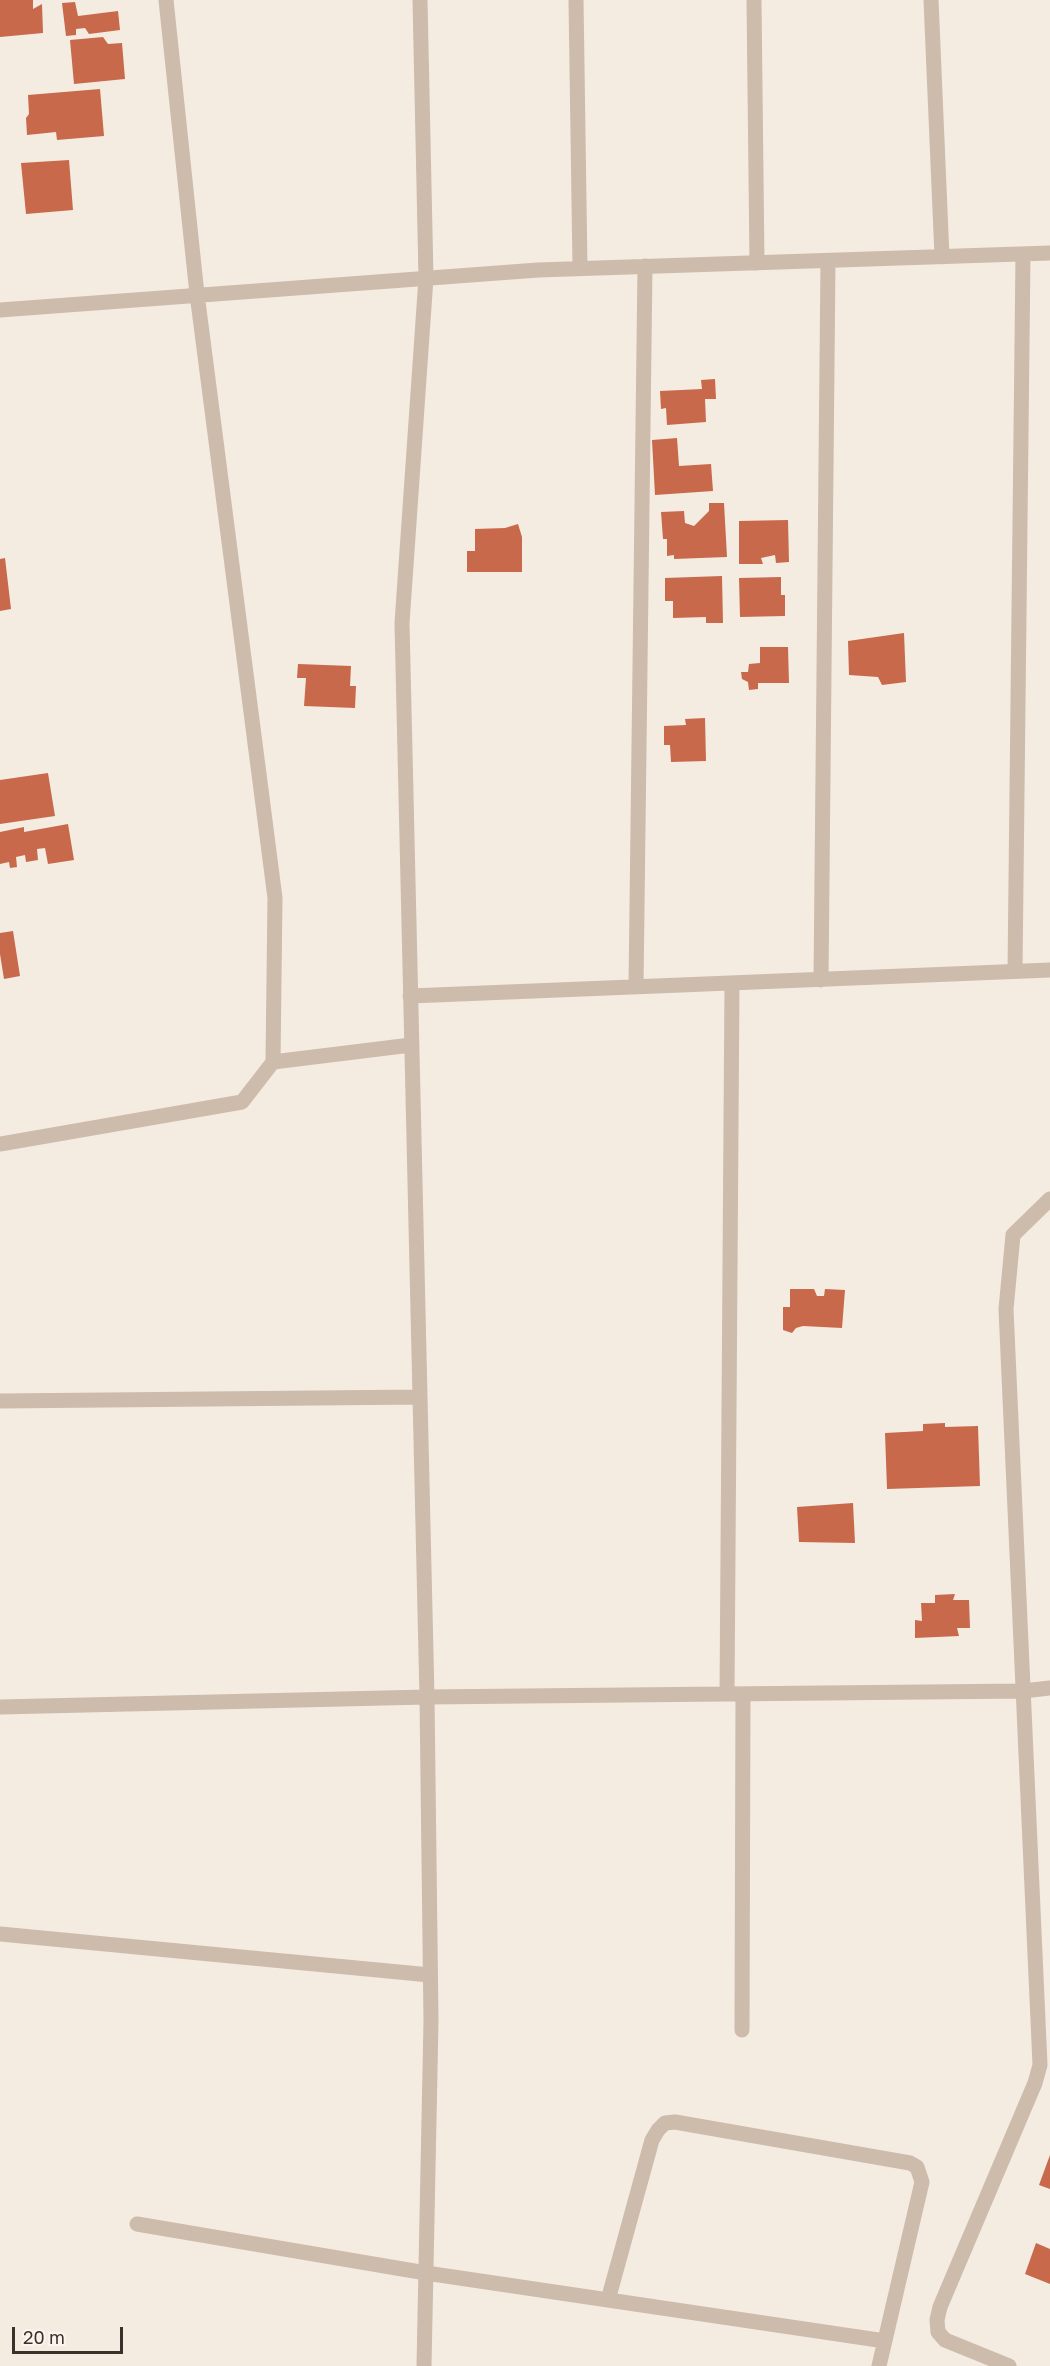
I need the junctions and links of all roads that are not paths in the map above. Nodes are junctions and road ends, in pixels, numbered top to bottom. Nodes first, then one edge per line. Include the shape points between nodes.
1 (166, 0) edge
2 (420, 0) edge
3 (576, 0) edge
4 (753, 0) edge
5 (931, 0) edge
6 (1023, 254) junction
7 (1050, 254) edge
8 (942, 257) junction
9 (828, 261) junction
10 (757, 263) junction
11 (645, 266) junction
12 (580, 268) junction
13 (426, 278) junction
14 (197, 294) junction
15 (0, 310) edge
16 (1050, 970) edge
17 (1015, 971) junction
18 (821, 980) junction
19 (732, 983) junction
20 (636, 987) junction
21 (410, 996) junction
22 (411, 1045) junction
23 (273, 1062) junction
24 (0, 1144) edge
25 (1050, 1199) edge
26 (420, 1396) junction
27 (0, 1401) edge
28 (1050, 1688) edge
29 (1023, 1691) junction
30 (735, 1694) junction
31 (427, 1697) junction
32 (0, 1707) edge
33 (0, 1934) edge
34 (430, 1976) junction
35 (742, 2030) dead end
36 (1045, 2063) edge
37 (137, 2223) dead end
38 (426, 2273) junction
39 (608, 2300) junction
40 (885, 2341) junction
41 (424, 2366) edge
42 (879, 2366) edge
43 (1009, 2366) edge

1 - 14 street
2 - 13 street
3 - 12 street
4 - 10 street
5 - 8 street
6 - 7 street
6 - 8 street
6 - 17 street
8 - 9 street
9 - 10 street
9 - 18 street
10 - 11 street
11 - 12 street
11 - 20 street
12 - 13 street
13 - 14 street
13 - 21 street via 402,623
14 - 15 street
14 - 23 street via 274,898
16 - 17 street
17 - 18 street
18 - 19 street
19 - 20 street
19 - 30 street
20 - 21 street
21 - 22 street
22 - 23 street
22 - 26 street
23 - 24 street via 242,1102
25 - 29 street via 1013,1235 1006,1309
26 - 27 street
26 - 31 street
28 - 29 street
29 - 30 street
29 - 36 street
30 - 31 street
30 - 35 street
31 - 32 street
31 - 34 street
33 - 34 street
34 - 38 street
36 - 43 street via 937,2320 938,2332 945,2340
37 - 38 street
38 - 39 street
38 - 41 street
39 - 40 street
39 - 40 street via 652,2140 665,2124 675,2122 917,2167 922,2182
40 - 42 street

